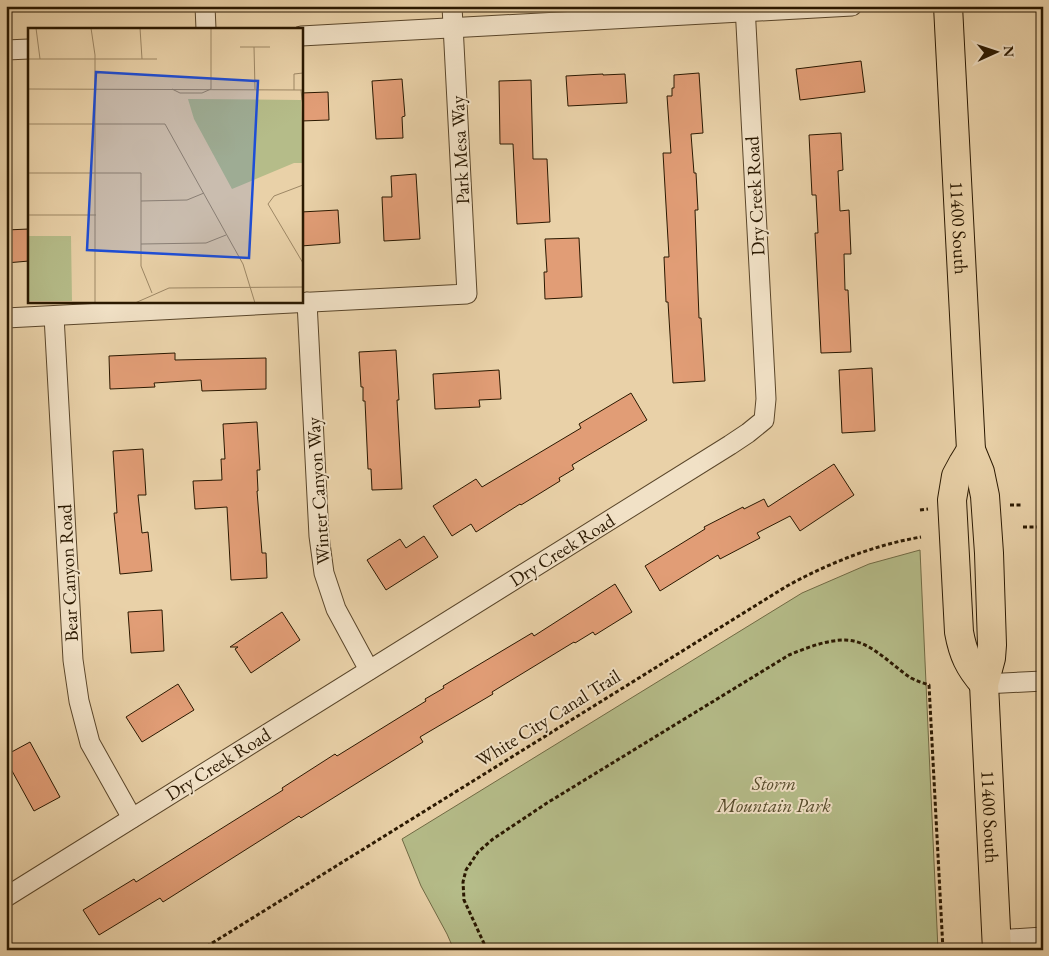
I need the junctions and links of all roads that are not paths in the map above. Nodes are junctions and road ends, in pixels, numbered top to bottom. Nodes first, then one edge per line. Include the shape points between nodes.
1 (205, 6) edge
2 (452, 6) edge
3 (852, 6) edge
4 (948, 6) edge
5 (745, 9) edge
6 (206, 28) edge
7 (453, 28) junction
8 (302, 36) edge
9 (28, 49) edge
10 (6, 50) edge
11 (307, 302) junction
12 (54, 316) junction
13 (6, 318) edge
14 (369, 670) junction
15 (1043, 681) edge
16 (984, 684) junction
17 (132, 818) junction
18 (6, 897) edge
19 (1043, 937) edge
20 (997, 945) edge

1 - 6 street
2 - 7 street, Park Mesa Way
3 - 5 street
4 - 16 main road, 11400 South via 971,450 983,484 989,552 992,645
5 - 7 street
5 - 14 street, Dry Creek Road via 766,399 764,420 730,445
7 - 8 street
7 - 11 street, Park Mesa Way via 467,294
9 - 10 street
11 - 12 street
11 - 14 street, Winter Canyon Way via 324,573 336,609
12 - 13 street
12 - 17 street, Bear Canyon Road via 73,660 79,701 90,743
14 - 17 street, Dry Creek Road
15 - 16 street
16 - 20 main road, 11400 South
17 - 18 street, Dry Creek Road
19 - 20 street

